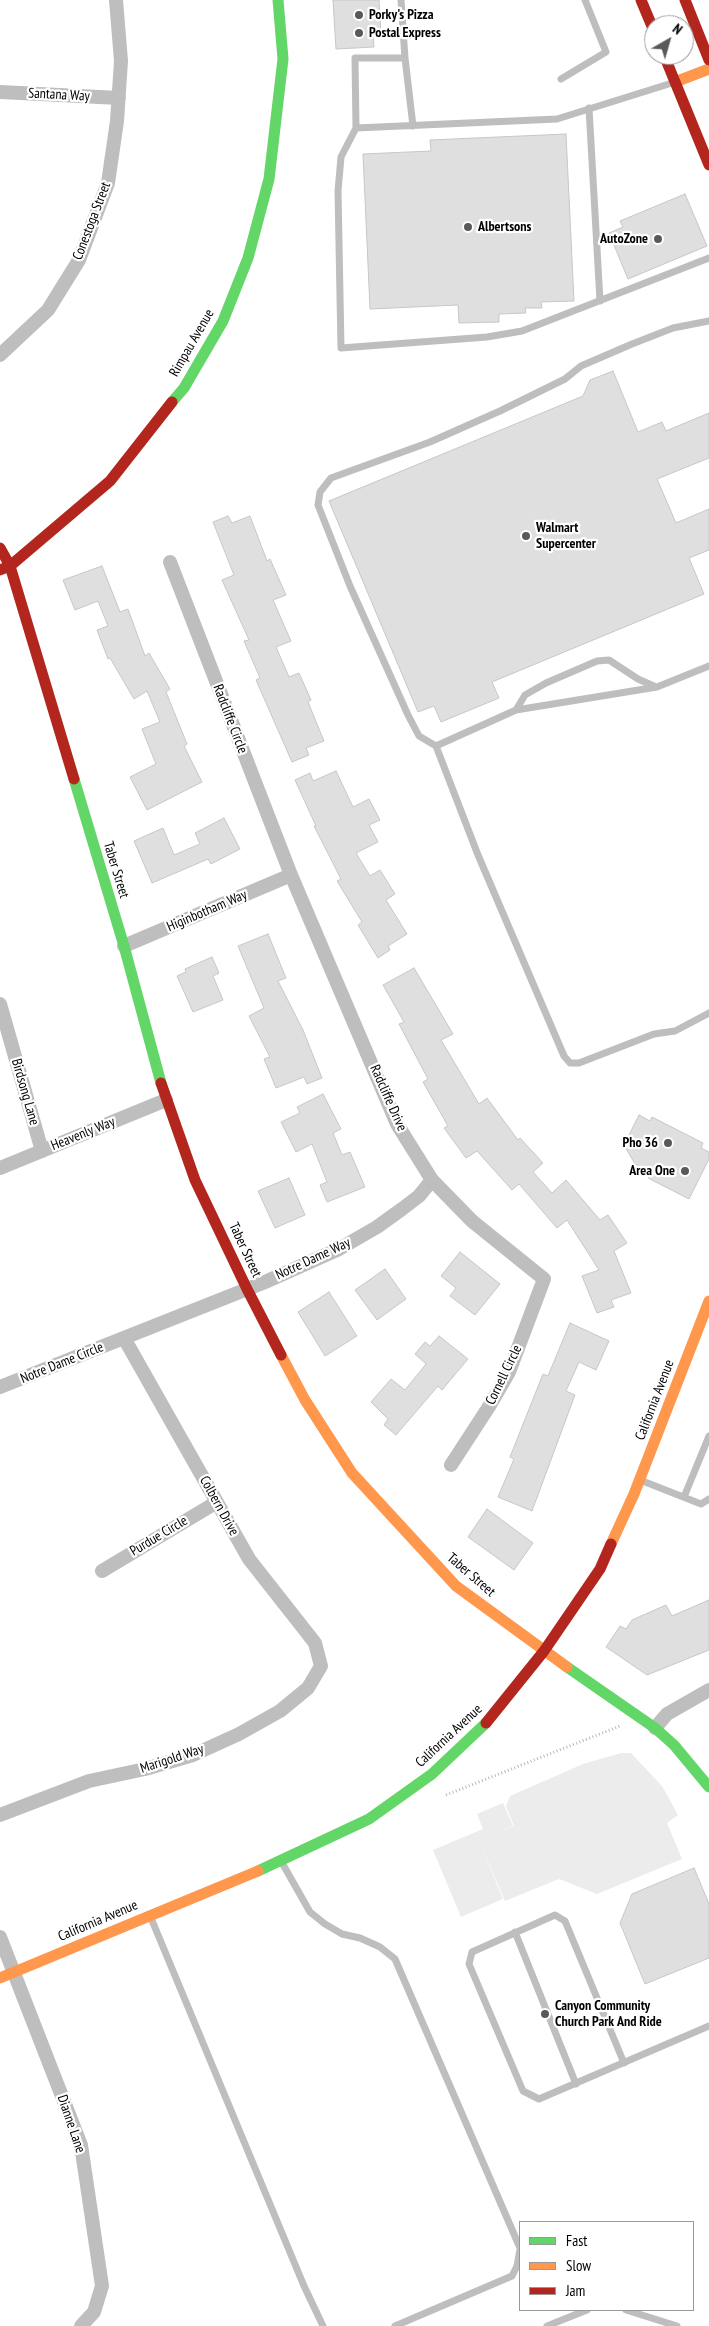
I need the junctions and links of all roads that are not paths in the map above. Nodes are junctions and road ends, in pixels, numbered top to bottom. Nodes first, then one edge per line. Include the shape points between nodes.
1 (116, 0) edge
2 (278, 0) edge
3 (401, 0) edge
4 (585, 0) edge
5 (641, 0) edge
6 (684, 0) edge
7 (647, 15) edge
8 (405, 58) junction
9 (709, 60) edge
10 (668, 65) edge
11 (709, 69) edge
12 (561, 79) dead end
13 (675, 82) junction
14 (0, 92) edge
15 (119, 98) junction
16 (589, 108) junction
17 (413, 126) junction
18 (356, 128) junction
19 (709, 165) edge
20 (709, 258) edge
21 (600, 301) junction
22 (709, 321) edge
23 (0, 355) edge
24 (0, 548) edge
25 (170, 562) dead end
26 (5, 568) edge
27 (709, 666) edge
28 (656, 687) junction
29 (516, 710) junction
30 (436, 746) junction
31 (291, 875) junction
32 (124, 946) junction
33 (0, 1004) edge
34 (709, 1013) edge
35 (166, 1100) junction
36 (42, 1151) junction
37 (0, 1168) edge
38 (432, 1180) junction
39 (544, 1279) joint
40 (247, 1289) junction
41 (709, 1301) edge
42 (124, 1338) junction
43 (0, 1388) edge
44 (709, 1436) edge
45 (451, 1465) dead end
46 (640, 1480) junction
47 (684, 1497) junction
48 (709, 1499) edge
49 (217, 1502) junction
50 (102, 1571) dead end
51 (544, 1651) junction
52 (321, 1666) joint
53 (709, 1690) edge
54 (655, 1728) junction
55 (709, 1787) edge
56 (0, 1815) edge
57 (281, 1861) junction
58 (150, 1915) junction
59 (515, 1932) junction
60 (0, 1937) edge
61 (14, 1972) junction
62 (0, 1978) edge
63 (709, 2026) edge
64 (624, 2062) junction
65 (576, 2084) junction
66 (519, 2246) edge
67 (519, 2254) edge
68 (584, 2311) edge
69 (629, 2311) edge
70 (80, 2326) edge
71 (322, 2326) edge
72 (396, 2326) edge
73 (547, 2326) edge
74 (677, 2326) edge

1 - 15 street, Conestoga Street via 121,61
2 - 26 main road, Rimpau Avenue via 283,59 269,179 248,258 223,321 184,388 110,481
3 - 8 lane
4 - 12 lane via 606,52
5 - 7 main road
6 - 9 main road
8 - 17 lane
8 - 18 lane via 355,58
10 - 13 main road
11 - 13 main road
13 - 16 lane
13 - 19 main road
14 - 15 street, Santana Way
15 - 23 street, Conestoga Street via 108,183 79,260 48,310
16 - 17 lane via 557,119
16 - 21 lane
17 - 18 lane
18 - 21 lane via 341,157 338,191 341,348 488,337 522,331
20 - 21 lane
22 - 30 lane via 673,328 581,366 565,379 500,411 430,442 331,478 320,492 318,505 408,715 419,736
24 - 26 main road, Taber Street
25 - 31 street, Radcliffe Circle
26 - 32 main road, Taber Street
27 - 28 lane
28 - 29 lane
28 - 29 lane via 609,660 546,683 525,696
29 - 30 lane
30 - 34 lane via 486,874 564,1056 570,1063 579,1063 654,1034 675,1031
31 - 32 street, Higinbotham Way
31 - 38 street, Radcliffe Drive via 397,1124
32 - 35 main road, Taber Street
33 - 36 street, Birdsong Lane
35 - 36 street, Heavenly Way
35 - 40 main road, Taber Street via 195,1180
36 - 37 street, Heavenly Way
38 - 39 street, Radcliffe Drive via 472,1222
38 - 40 street, Notre Dame Way via 418,1196 378,1227 339,1249
39 - 45 street, Cornell Circle via 508,1372
40 - 42 street, Notre Dame Way
40 - 51 main road, Taber Street via 305,1400 352,1473 456,1586
41 - 46 main road, California Avenue via 701,1330
42 - 43 street, Notre Dame Circle
42 - 49 street, Colbern Drive
44 - 47 lane
46 - 47 lane
46 - 51 main road, California Avenue via 600,1569
47 - 48 lane via 701,1504
49 - 50 street, Purdue Circle
49 - 52 street, Colbern Drive via 249,1559 315,1643
51 - 54 main road, Taber Street
51 - 57 main road, California Avenue via 493,1716 432,1774 369,1819
52 - 56 street, Marigold Way via 308,1688 280,1711 239,1734 193,1755 89,1781
53 - 54 street via 667,1714
54 - 55 main road, Taber Street
57 - 58 main road, California Avenue
57 - 66 lane via 310,1912 342,1934 380,1947 395,1959
58 - 61 main road, California Avenue
58 - 71 lane
59 - 64 lane via 555,1915 565,1920
59 - 65 lane
59 - 65 lane via 472,1952 469,1964 523,2091 539,2099
60 - 61 street, Dianne Lane
61 - 62 main road, California Avenue
61 - 70 street, Dianne Lane via 81,2146 102,2286 94,2312
63 - 64 lane
64 - 65 lane
67 - 72 lane via 512,2276
68 - 73 lane
69 - 74 lane

